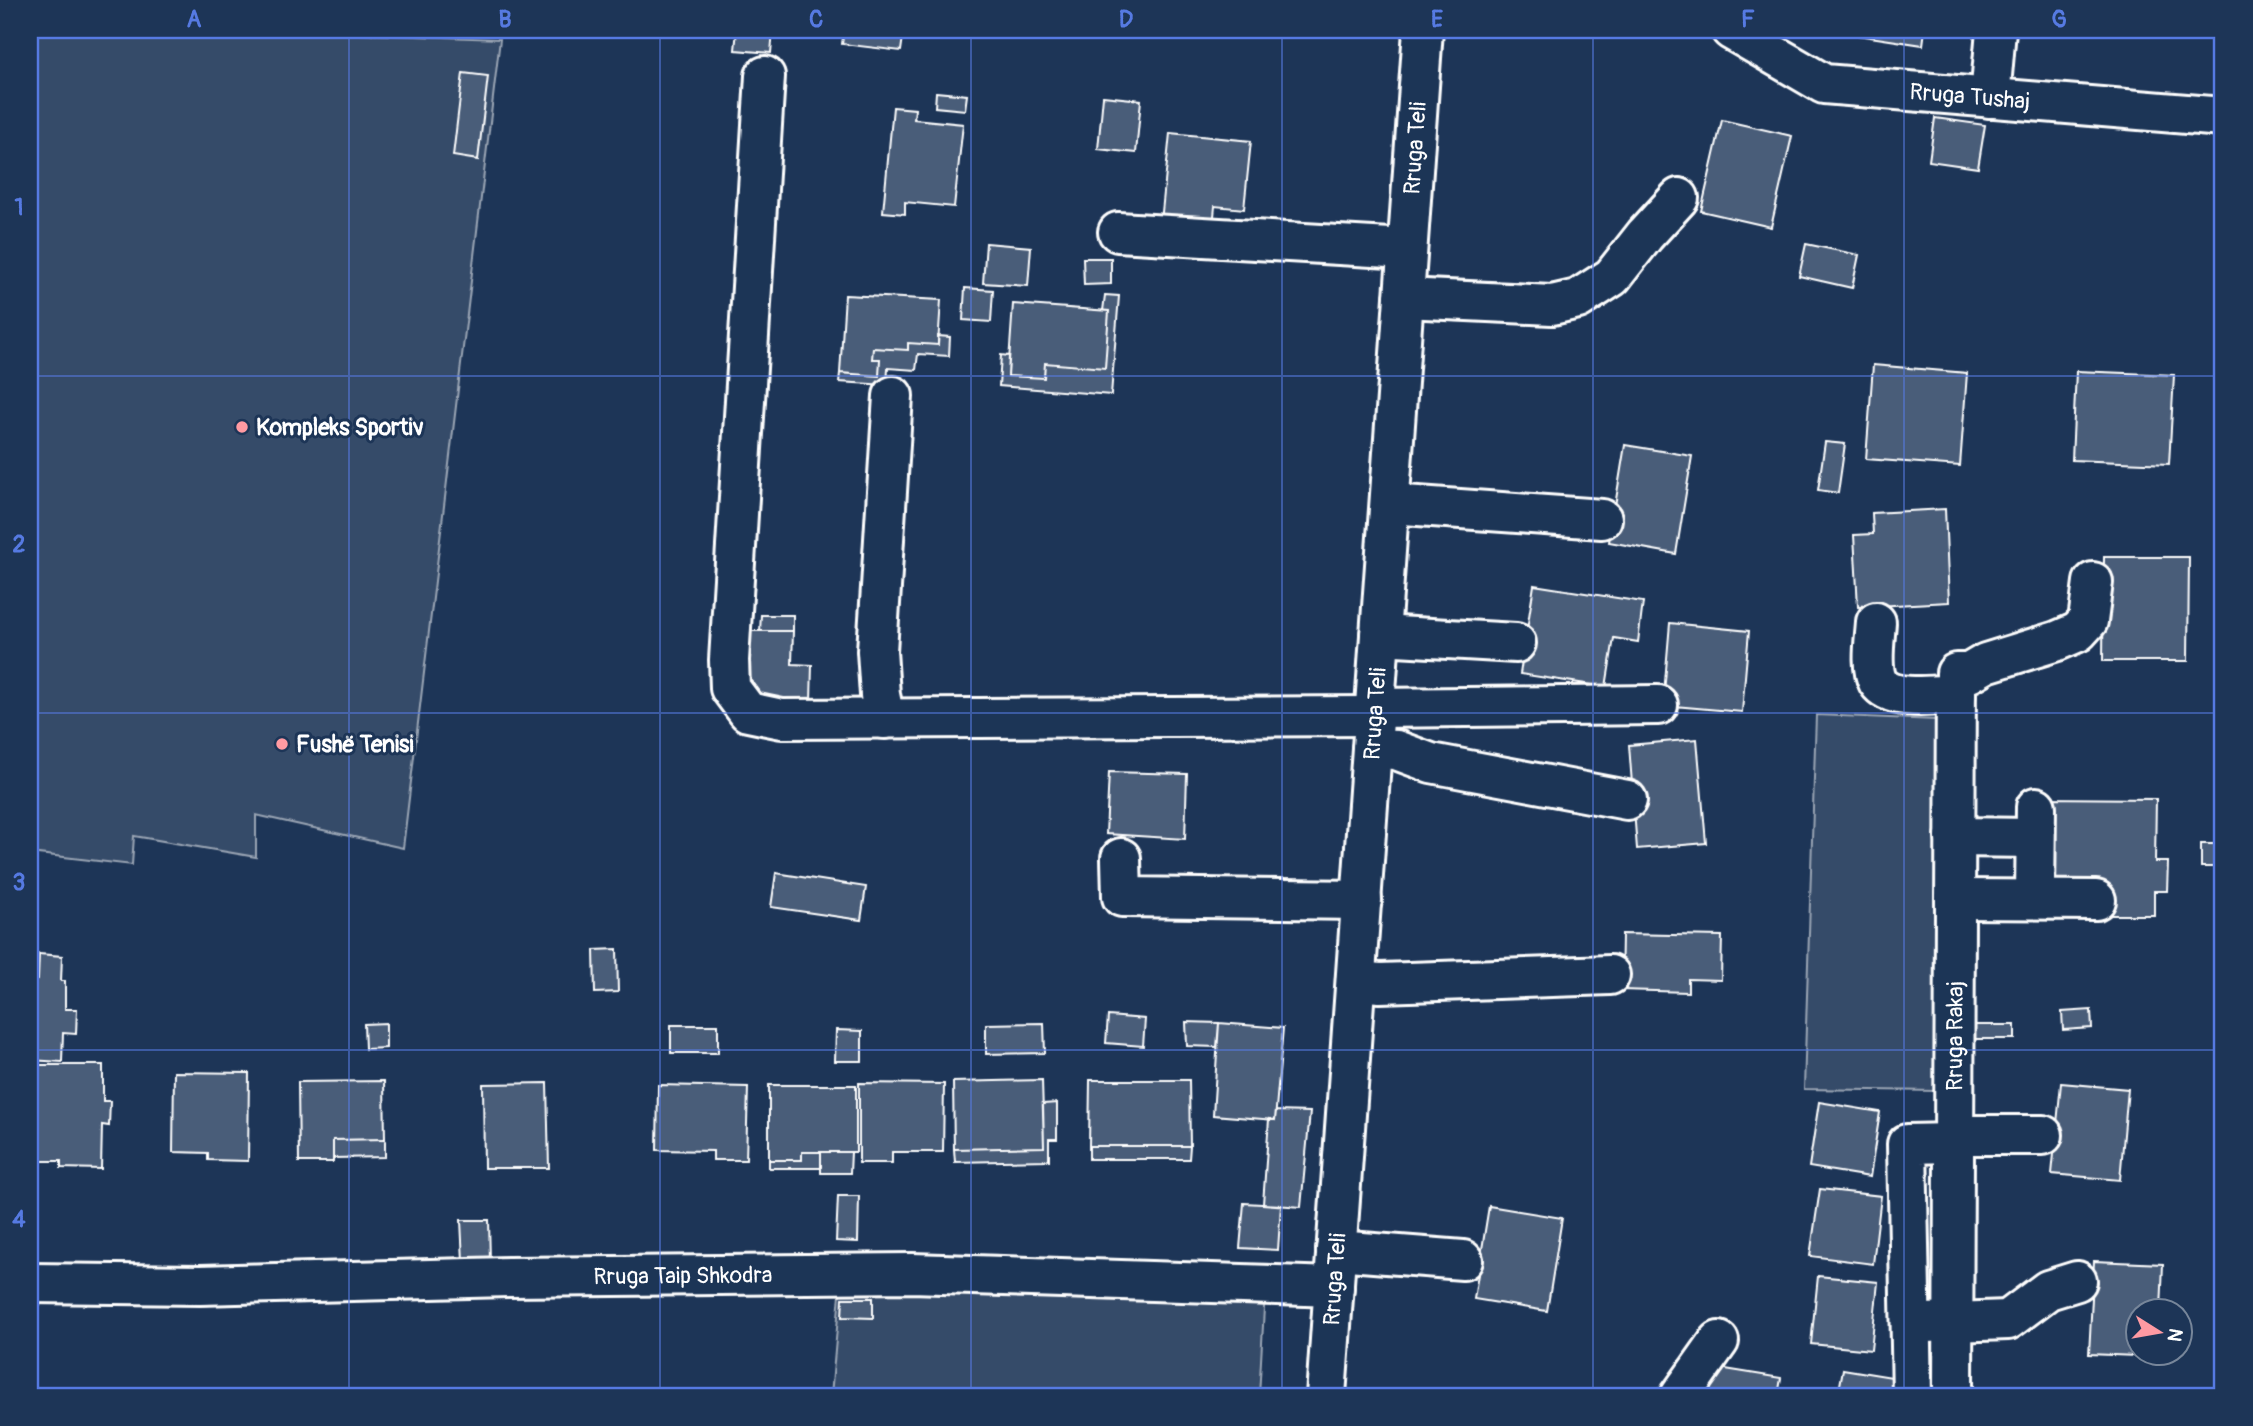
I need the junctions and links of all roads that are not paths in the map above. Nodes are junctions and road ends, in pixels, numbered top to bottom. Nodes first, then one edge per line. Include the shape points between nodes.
1 (1423, 30) edge
2 (1731, 30) edge
3 (1996, 30) edge
4 (765, 76) dead end
5 (1990, 98) junction
6 (2223, 117) edge
7 (1679, 198) dead end
8 (1118, 232) dead end
9 (1407, 249) junction
10 (1404, 298) junction
11 (893, 396) dead end
12 (1390, 504) junction
13 (1602, 519) dead end
14 (2093, 582) dead end
15 (1876, 622) dead end
16 (1380, 635) junction
17 (1516, 643) dead end
18 (1956, 683) junction
19 (1658, 705) dead end
20 (885, 719) junction
21 (1374, 724) junction
22 (1627, 800) dead end
23 (1955, 837) junction
24 (1121, 858) dead end
25 (1955, 899) junction
26 (1362, 900) junction
27 (2035, 900) junction
28 (2096, 900) dead end
29 (1610, 975) dead end
30 (1356, 981) junction
31 (2043, 1135) dead end
32 (1954, 1139) junction
33 (1953, 1239) junction
34 (1902, 1240) junction
35 (1463, 1260) dead end
36 (1335, 1268) junction
37 (2077, 1281) dead end
38 (30, 1283) edge
39 (1953, 1322) junction
40 (1906, 1323) junction
41 (1719, 1341) dead end
42 (1326, 1396) edge
43 (1680, 1396) edge
44 (1912, 1396) edge
45 (1953, 1396) edge

1 - 9 street, Rruga Teli
2 - 5 street, Rruga Tushaj via 1824,84
3 - 5 street
4 - 20 street via 730,688 748,712 760,715
5 - 6 street, Rruga Tushaj
7 - 10 street via 1612,277 1578,299 1552,305
8 - 9 street
9 - 10 street, Rruga Teli
10 - 12 street, Rruga Teli
11 - 20 street via 877,651
12 - 13 street
12 - 16 street, Rruga Teli
14 - 18 street via 2088,621 2078,632 1995,659
15 - 18 street via 1873,658 1878,682 1892,693 1911,695
16 - 17 street
16 - 21 street, Rruga Teli
18 - 23 street, Rruga Rakaj
19 - 21 street
20 - 21 street
21 - 22 street via 1396,750 1431,763
21 - 26 street, Rruga Teli
23 - 25 street, Rruga Rakaj
23 - 27 street via 2036,822
24 - 26 street via 1122,897
25 - 27 street
25 - 32 street, Rruga Rakaj
26 - 30 street, Rruga Teli
27 - 28 street
29 - 30 street
30 - 36 street, Rruga Teli
31 - 32 street
32 - 33 street, Rruga Rakaj
32 - 34 street via 1902,1144
33 - 34 street
33 - 39 street, Rruga Rakaj
34 - 40 street
35 - 36 street, Rruga Taip Shkodra
36 - 38 street, Rruga Taip Shkodra
36 - 42 street, Rruga Teli
37 - 39 street via 2048,1290 2008,1320
39 - 40 street
39 - 45 street, Rruga Rakaj
40 - 44 street
41 - 43 street

